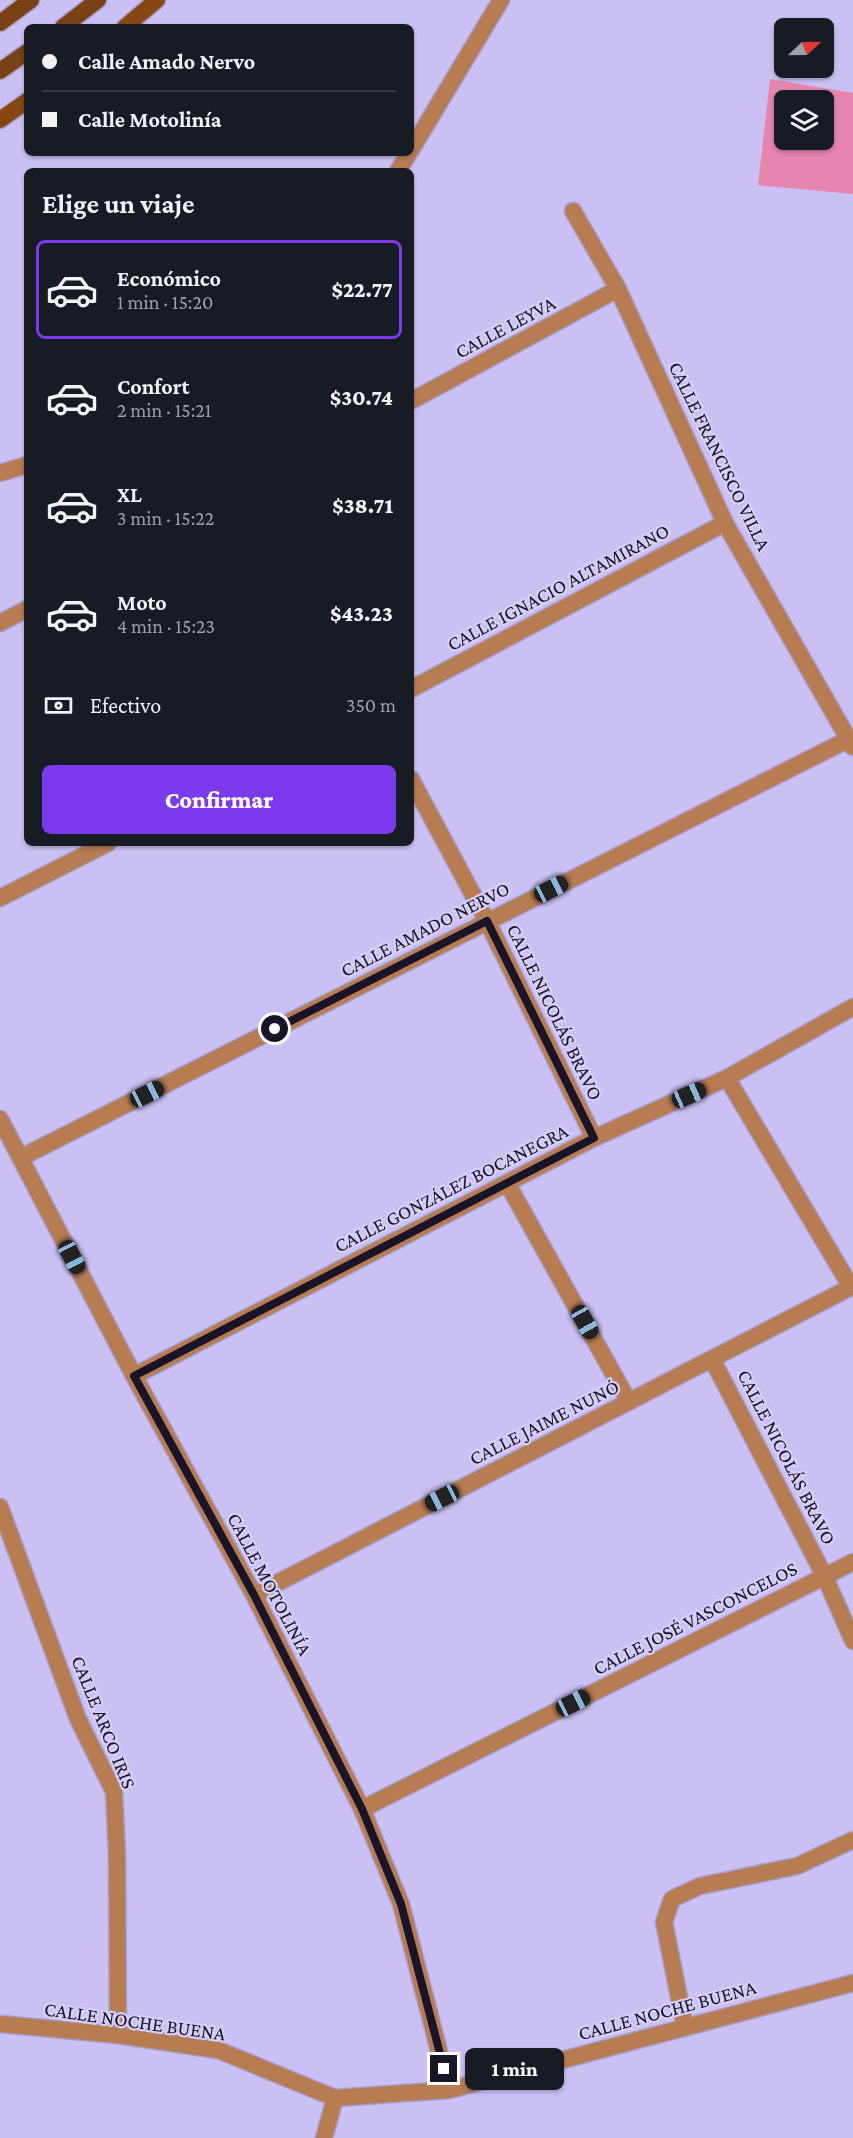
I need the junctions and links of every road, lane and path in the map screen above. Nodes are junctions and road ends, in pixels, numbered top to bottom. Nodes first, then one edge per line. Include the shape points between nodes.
1 (31, 0) edge
2 (98, 0) edge
3 (157, 0) edge
4 (501, 0) edge
5 (0, 23) edge
6 (67, 24) edge
7 (129, 24) edge
8 (24, 54) edge
9 (0, 71) edge
10 (24, 104) edge
11 (0, 120) edge
12 (414, 144) edge
13 (573, 211) dead end
14 (618, 289) junction
15 (414, 399) edge
16 (24, 466) edge
17 (0, 473) edge
18 (725, 523) junction
19 (24, 611) edge
20 (0, 623) edge
21 (414, 687) edge
22 (851, 743) edge
23 (414, 785) edge
24 (102, 846) edge
25 (0, 898) edge
26 (487, 921) junction
27 (853, 1008) edge
28 (727, 1078) junction
29 (0, 1119) edge
30 (594, 1138) junction
31 (20, 1158) junction
32 (507, 1183) junction
33 (852, 1287) edge
34 (712, 1359) junction
35 (134, 1376) junction
36 (629, 1401) junction
37 (0, 1507) edge
38 (853, 1562) edge
39 (825, 1577) junction
40 (254, 1595) junction
41 (853, 1641) edge
42 (362, 1809) junction
43 (853, 1840) edge
44 (853, 1983) edge
45 (0, 2024) edge
46 (685, 2026) junction
47 (118, 2036) junction
48 (449, 2090) junction
49 (335, 2098) junction
50 (324, 2138) edge

1 - 5 highway
2 - 6 highway
3 - 7 main road
4 - 12 street
8 - 9 highway
10 - 11 main road
13 - 14 street, CALLE FRANCISCO VILLA
14 - 15 street, CALLE LEYVA
14 - 18 street, CALLE FRANCISCO VILLA
16 - 17 street
18 - 21 street, CALLE IGNACIO ALTAMIRANO
18 - 22 street, CALLE FRANCISCO VILLA
19 - 20 street
22 - 26 street, CALLE AMADO NERVO
23 - 26 street, CALLE NICOLÁS BRAVO
24 - 25 street
26 - 30 street, CALLE NICOLÁS BRAVO
26 - 31 street, CALLE AMADO NERVO
27 - 28 street, CALLE GONZÁLEZ BOCANEGRA
28 - 30 street, CALLE GONZÁLEZ BOCANEGRA
28 - 33 street
29 - 31 street, CALLE MOTOLINÍA
30 - 32 street, CALLE GONZÁLEZ BOCANEGRA
31 - 35 street, CALLE MOTOLINÍA
32 - 35 street, CALLE GONZÁLEZ BOCANEGRA
32 - 36 street
33 - 34 street, CALLE JAIME NUNÓ
34 - 36 street, CALLE JAIME NUNÓ
34 - 39 street, CALLE NICOLÁS BRAVO
35 - 40 street, CALLE MOTOLINÍA
36 - 40 street, CALLE JAIME NUNÓ
37 - 47 street, CALLE ARCO IRIS via 78,1719 114,1792
38 - 39 street, CALLE JOSÉ VASCONCELOS
39 - 41 street, CALLE NICOLÁS BRAVO
39 - 42 street, CALLE JOSÉ VASCONCELOS
40 - 42 street, CALLE MOTOLINÍA
42 - 48 street, CALLE MOTOLINÍA via 401,1904
43 - 46 street via 797,1866 700,1886 672,1899 664,1922
44 - 46 street, CALLE NOCHE BUENA
45 - 47 street, CALLE NOCHE BUENA
46 - 48 street, CALLE NOCHE BUENA
47 - 49 street, CALLE NOCHE BUENA via 218,2050
48 - 49 street, CALLE NOCHE BUENA
49 - 50 street

